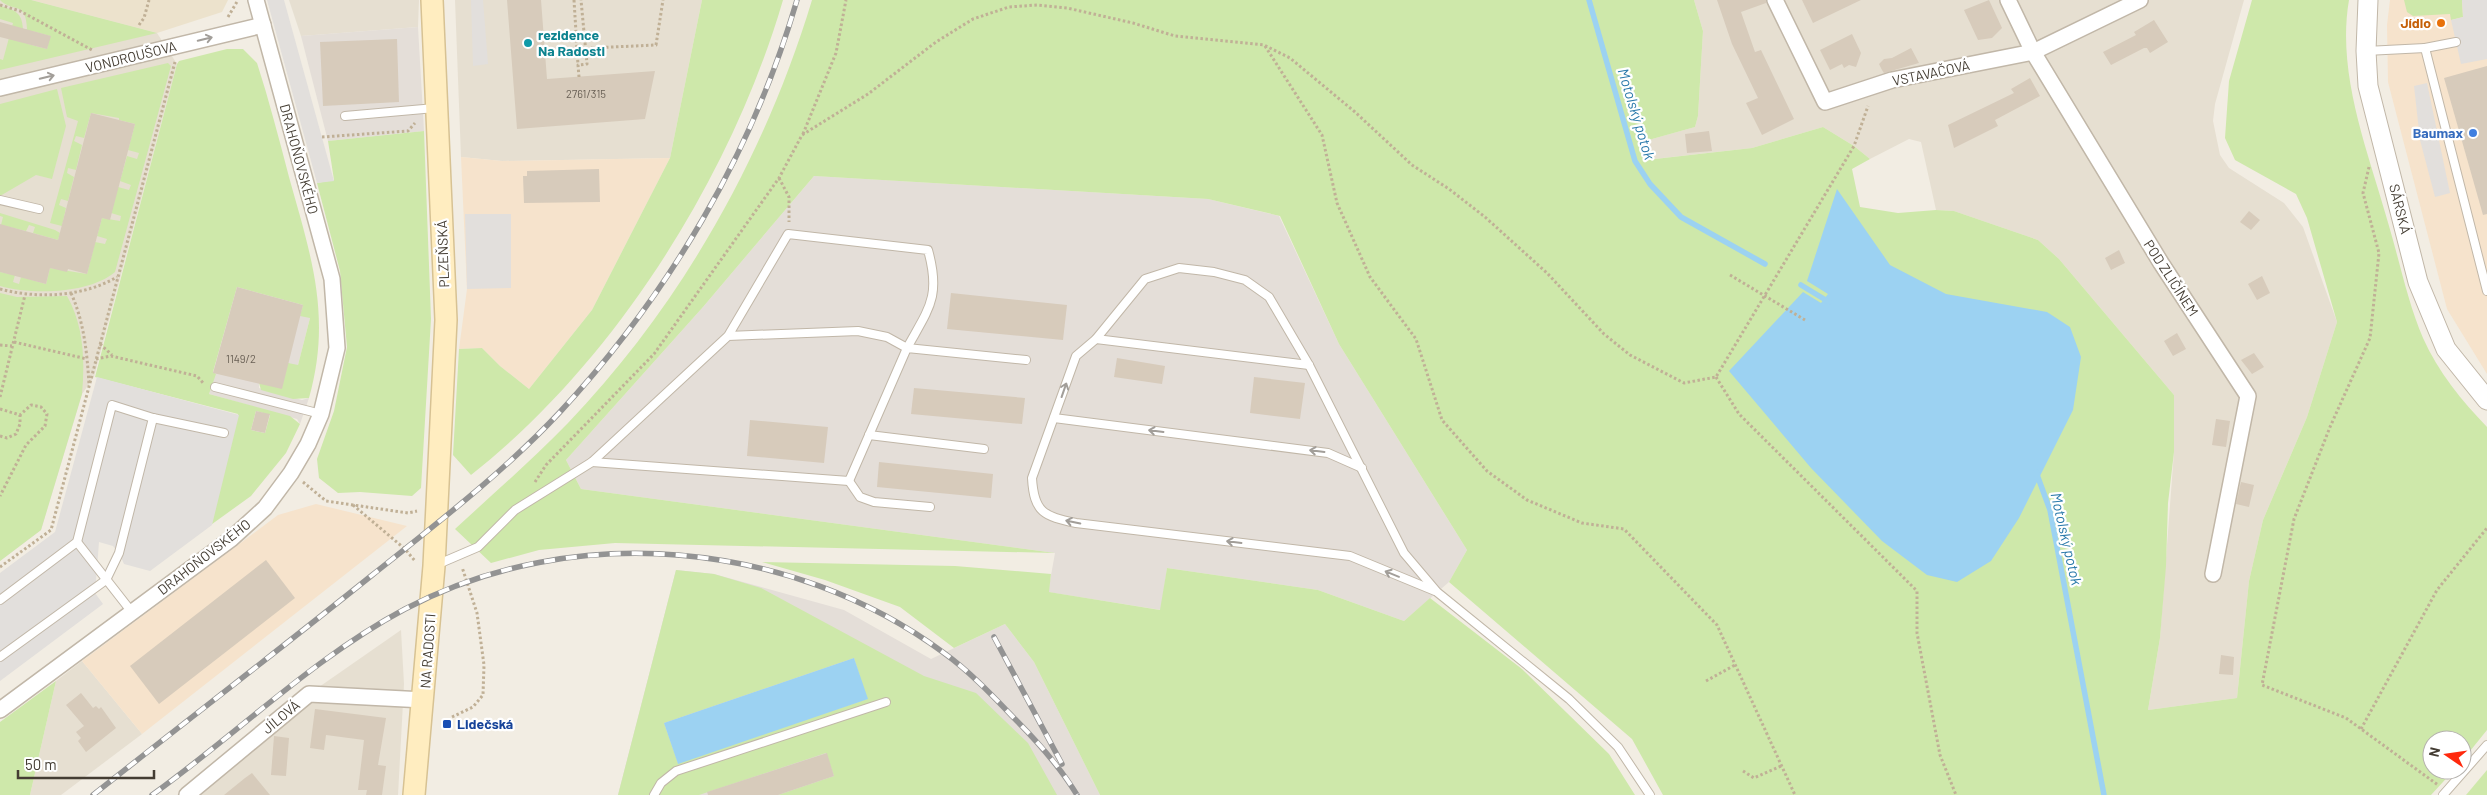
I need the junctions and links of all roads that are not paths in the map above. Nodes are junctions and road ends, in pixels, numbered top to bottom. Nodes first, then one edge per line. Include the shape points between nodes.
1 (256, 0) edge
2 (432, 0) edge
3 (1775, 0) edge
4 (2008, 0) edge
5 (2140, 0) edge
6 (2368, 0) edge
7 (262, 25) junction
8 (2456, 42) dead end
9 (2425, 48) junction
10 (2366, 51) junction
11 (2033, 52) junction
12 (0, 88) edge
13 (432, 108) junction
14 (345, 116) dead end
15 (0, 200) edge
16 (40, 209) dead end
17 (2487, 291) edge
18 (728, 336) junction
19 (1096, 339) junction
20 (907, 348) junction
21 (1026, 360) dead end
22 (1309, 364) junction
23 (215, 387) road end
24 (2487, 400) edge
25 (321, 414) junction
26 (153, 418) junction
27 (1054, 418) junction
28 (224, 433) dead end
29 (869, 435) junction
30 (984, 449) dead end
31 (592, 462) junction
32 (1362, 468) junction
33 (849, 481) junction
34 (437, 507) joint
35 (930, 507) dead end
36 (77, 542) junction
37 (425, 564) junction
38 (2213, 574) dead end
39 (106, 580) junction
40 (1437, 592) junction
41 (0, 600) edge
42 (131, 612) junction
43 (0, 657) edge
44 (424, 700) junction
45 (886, 702) dead end
46 (0, 710) edge
47 (2487, 745) edge
48 (2445, 793) edge
49 (188, 795) edge
50 (414, 795) edge
51 (654, 795) edge
52 (1650, 795) edge

1 - 7 street, DRAHOŇOVSKÉHO
2 - 13 main road, PLZEŇSKÁ
3 - 11 street, VSTAVAČOVÁ via 1825,102 1875,86
4 - 11 street, POD ZLIČÍNEM
5 - 11 street, VSTAVAČOVÁ
6 - 10 street, SÁRSKÁ
12 -> 7 street, VONDROUŠOVA
7 - 25 street, DRAHOŇOVSKÉHO via 332,279 337,348
8 - 9 lane
9 - 10 lane
9 - 17 lane
10 - 24 street, SÁRSKÁ via 2368,86 2418,282 2446,349
11 - 38 street, POD ZLIČÍNEM via 2161,263 2248,396
13 - 14 lane
13 - 34 main road, PLZEŇSKÁ via 446,320
15 - 16 lane
18 - 20 lane via 858,331 887,337
18 - 20 lane via 788,234 928,250 934,274 932,303
18 - 31 lane
19 - 22 lane
19 - 22 lane via 1145,280 1179,268 1214,272 1246,280 1269,297
27 -> 19 lane via 1076,356
20 - 21 lane
20 - 29 lane
22 - 32 lane
23 - 25 lane
25 - 42 street, DRAHOŇOVSKÉHO via 291,473 264,508 231,539
26 - 28 lane
26 - 36 lane via 112,405
26 - 39 lane via 119,553
32 -> 27 lane via 1328,453
40 -> 27 lane via 1350,556 1076,524 1049,517 1033,499 1032,478
29 - 30 lane
29 - 33 lane
31 - 33 lane
31 - 37 lane via 515,510 478,547
32 - 40 lane via 1404,553
33 - 35 lane via 860,497 874,502
34 - 37 main road, NA RADOSTI
36 - 39 lane
36 - 41 lane
37 - 44 main road, NA RADOSTI
39 - 42 lane
39 - 43 lane
40 - 52 lane via 1569,699 1618,747
42 - 46 street, DRAHOŇOVSKÉHO
44 - 49 street, JÍLOVÁ via 309,694
44 - 50 main road, NA RADOSTI
45 - 51 lane via 676,770 661,782
47 - 48 lane

